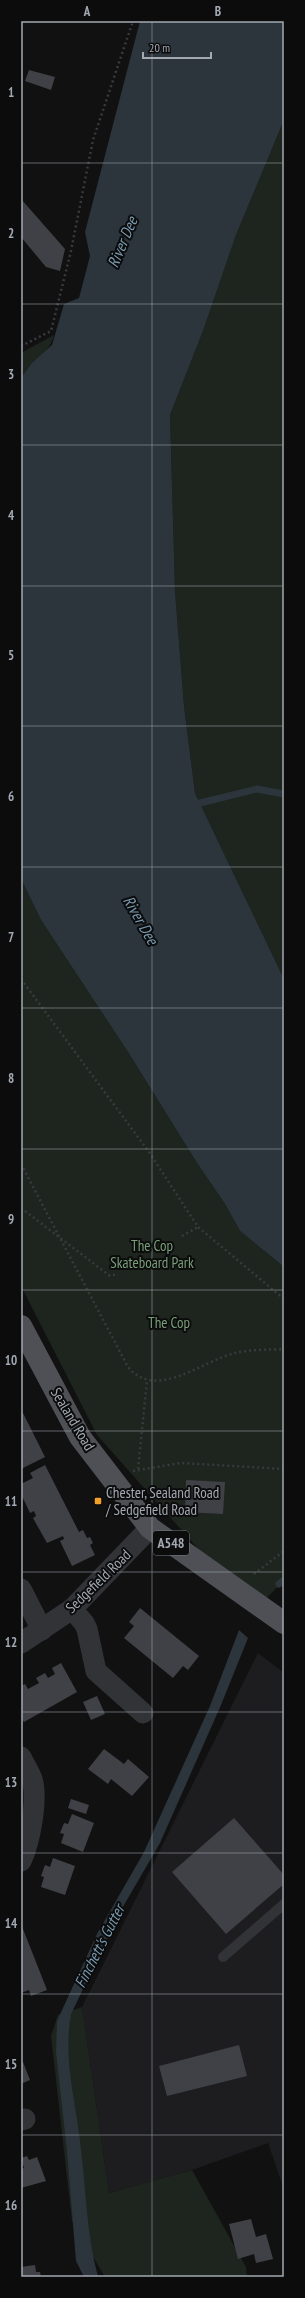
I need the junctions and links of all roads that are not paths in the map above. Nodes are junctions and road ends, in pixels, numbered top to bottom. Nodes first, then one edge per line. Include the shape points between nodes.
1 (22, 1330) edge
2 (150, 1528) junction
3 (21, 1589) edge
4 (72, 1609) junction
5 (284, 1623) edge
6 (42, 1630) junction
7 (21, 1643) edge
8 (142, 1713) dead end
9 (21, 1757) edge
10 (21, 1861) edge
11 (284, 1904) edge
12 (223, 1957) dead end

1 - 2 main road, Sealand Road / A548 via 80,1437
2 - 4 street, Sedgefield Road
2 - 5 main road, Sealand Road / A548
3 - 6 street
4 - 6 street, Sedgefield Road
4 - 8 street via 84,1623 96,1671
6 - 7 street, Sedgefield Road
9 - 10 street via 32,1780 33,1810 30,1832
11 - 12 lane

